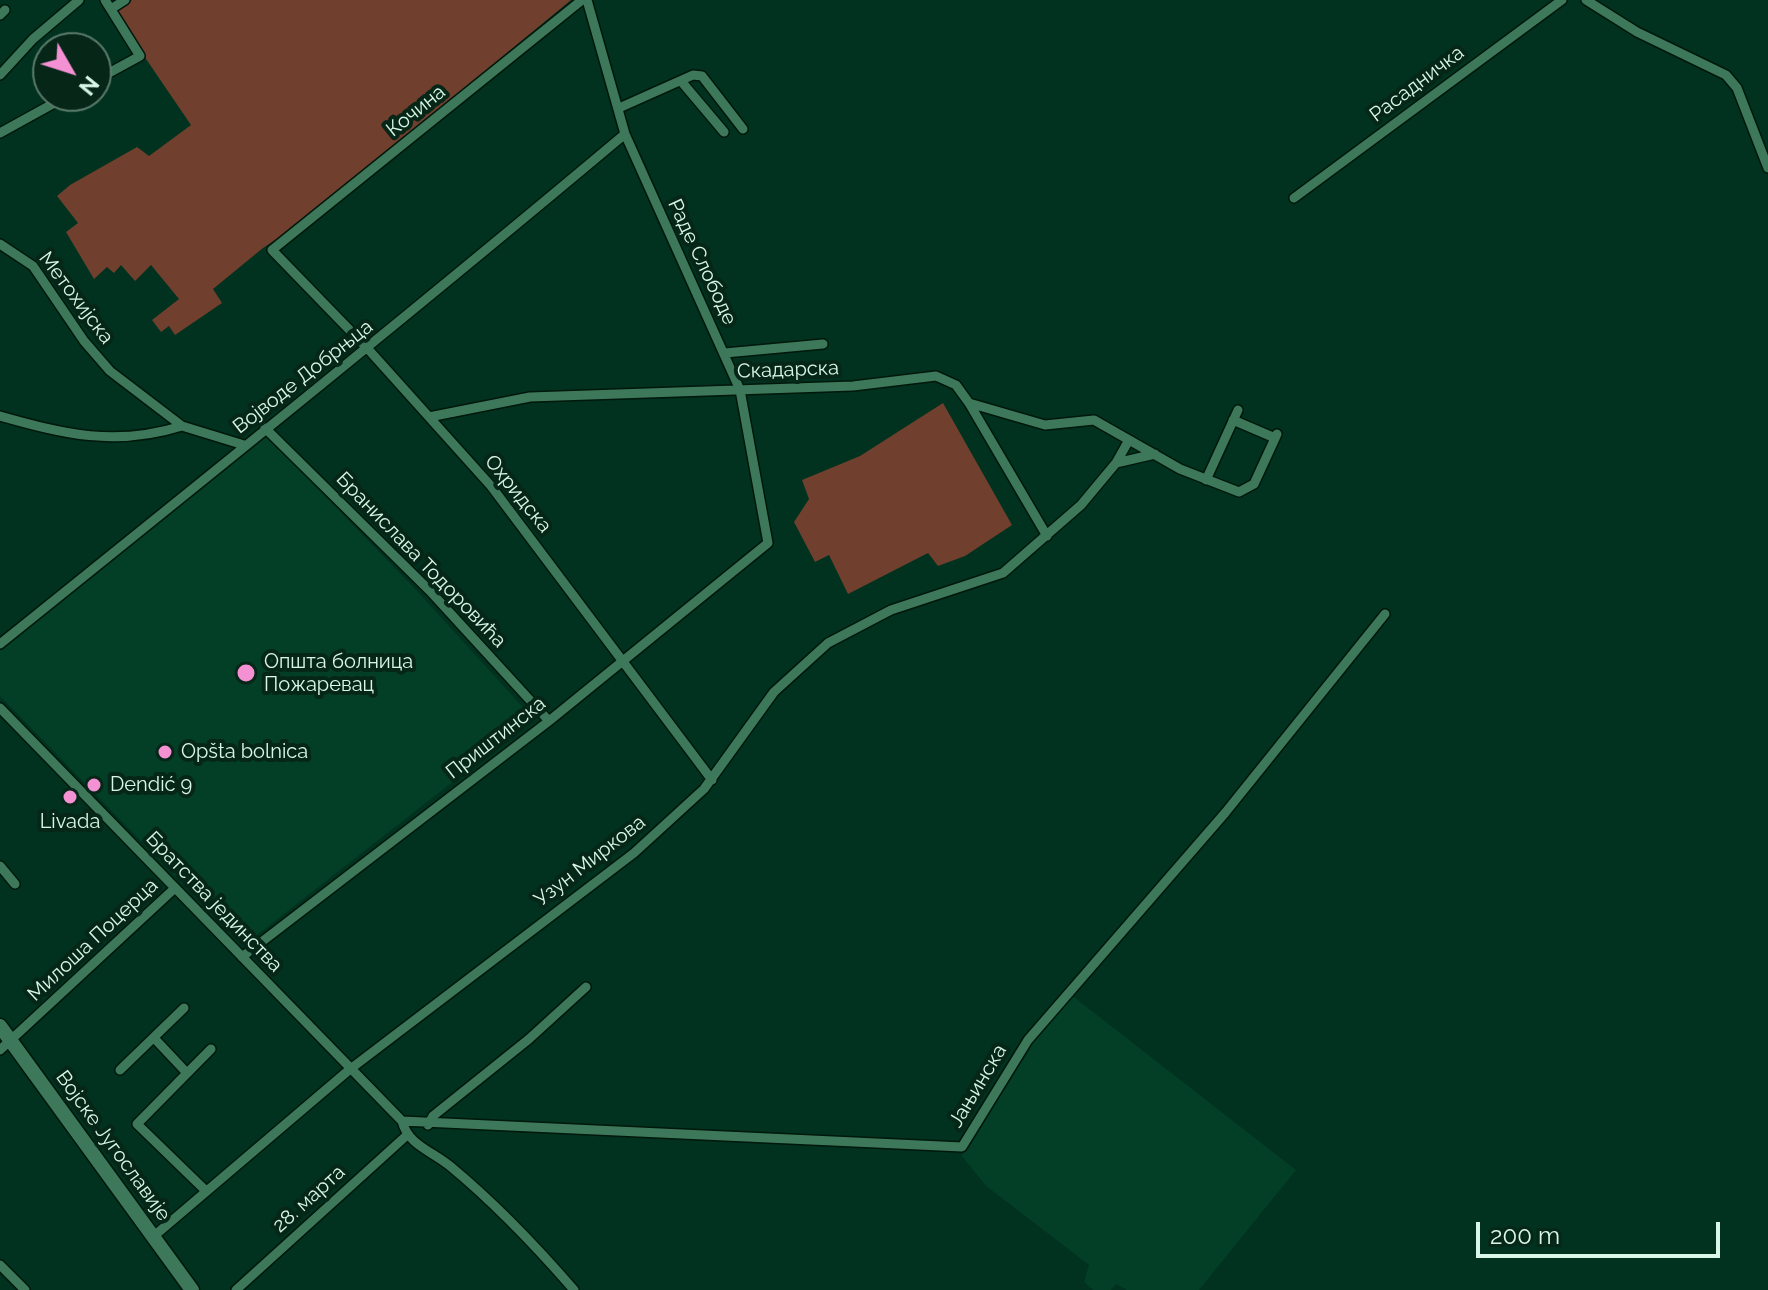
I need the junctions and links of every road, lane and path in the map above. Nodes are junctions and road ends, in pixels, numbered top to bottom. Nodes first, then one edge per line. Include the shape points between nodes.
1 (79, 0) edge
2 (125, 0) edge
3 (585, 0) edge
4 (1562, 0) edge
5 (1586, 0) edge
6 (108, 4) edge
7 (112, 71) edge
8 (0, 75) edge
9 (681, 81) junction
10 (619, 108) junction
11 (38, 112) edge
12 (743, 129) dead end
13 (724, 132) dead end
14 (0, 133) edge
15 (625, 134) junction
16 (1768, 168) edge
17 (1294, 198) dead end
18 (0, 244) edge
19 (272, 250) joint
20 (823, 344) dead end
21 (368, 349) junction
22 (725, 353) junction
23 (740, 390) junction
24 (969, 403) junction
25 (0, 416) edge
26 (429, 417) junction
27 (182, 426) junction
28 (265, 428) junction
29 (1129, 440) junction
30 (244, 445) junction
31 (1155, 454) junction
32 (1116, 463) junction
33 (1206, 480) junction
34 (1047, 536) junction
35 (768, 543) joint
36 (1385, 614) dead end
37 (0, 644) edge
38 (621, 663) junction
39 (0, 708) edge
40 (549, 721) junction
41 (712, 780) junction
42 (0, 866) edge
43 (15, 884) dead end
44 (175, 888) junction
45 (242, 957) junction
46 (586, 987) dead end
47 (184, 1008) dead end
48 (0, 1026) edge
49 (154, 1038) junction
50 (5, 1046) edge
51 (211, 1049) dead end
52 (120, 1070) dead end
53 (349, 1070) junction
54 (187, 1073) junction
55 (402, 1121) junction
56 (428, 1125) junction
57 (406, 1136) junction
58 (206, 1191) junction
59 (154, 1236) junction
60 (0, 1265) edge
61 (25, 1290) edge
62 (192, 1290) edge
63 (236, 1290) edge
64 (574, 1290) edge

1 - 8 street
2 - 6 street
3 - 10 street, Раде Слободе
3 - 19 street, Кочина
4 - 17 street, Расадничка
5 - 16 street via 1637,32 1726,75 1737,88
6 - 7 street via 140,56
9 - 10 street
9 - 12 street via 702,76
9 - 13 street
10 - 15 street, Раде Слободе
11 - 14 street
15 - 21 street, Војводе Добрњца
15 - 22 street, Раде Слободе
18 - 27 street, Метохијска via 33,266 110,371
19 - 21 street, Охридска
20 - 22 street
21 - 26 street, Охридска
21 - 28 street, Војводе Добрњца
22 - 23 street, Раде Слободе
23 - 24 street, Скадарска via 853,386 936,376 956,385
23 - 26 street, Скадарска via 530,397
23 - 35 street, Раде Слободе
24 - 29 street, Скадарска via 1045,425 1094,420
24 - 34 street
25 - 27 street via 69,436 97,438
26 - 38 street, Охридска via 491,486
27 - 30 street, Метохијска
28 - 30 street, Војводе Добрњца
28 - 40 street, Бранислава Тодоровића via 430,591
29 - 31 street, Скадарска
29 - 32 street, Узун Миркова
30 - 37 street, Војводе Добрњца
31 - 32 street
31 - 33 street, Скадарска
32 - 34 street, Узун Миркова
33 - 33 street, Скадарска via 1235,415 1276,436 1248,490 1239,492
34 - 41 street, Узун Миркова via 1003,573 891,610 828,643 774,692
35 - 38 street, Приштинска
36 - 56 street, Јањинска via 1225,813 1028,1040 962,1147
38 - 40 street, Приштинска
38 - 41 street, Охридска
39 - 44 street, Братства јединства
40 - 45 street, Приштинска
41 - 53 street, Узун Миркова via 634,853
42 - 43 street
44 - 45 street, Братства јединства
44 - 50 street, Милоша Поцерца
45 - 53 street, Братства јединства
46 - 56 street
47 - 49 street
48 - 50 main road, Војске Југославије
49 - 52 street
49 - 54 street
50 - 59 main road, Војске Југославије
51 - 54 street
53 - 55 street, Братства јединства
53 - 58 street, Узун Миркова
54 - 58 street via 137,1124
55 - 56 street, Јањинска
55 - 57 street
57 - 63 street, 28. марта
57 - 64 street via 522,1229
58 - 59 street, Узун Миркова
59 - 62 main road, Војске Југославије
60 - 61 street

